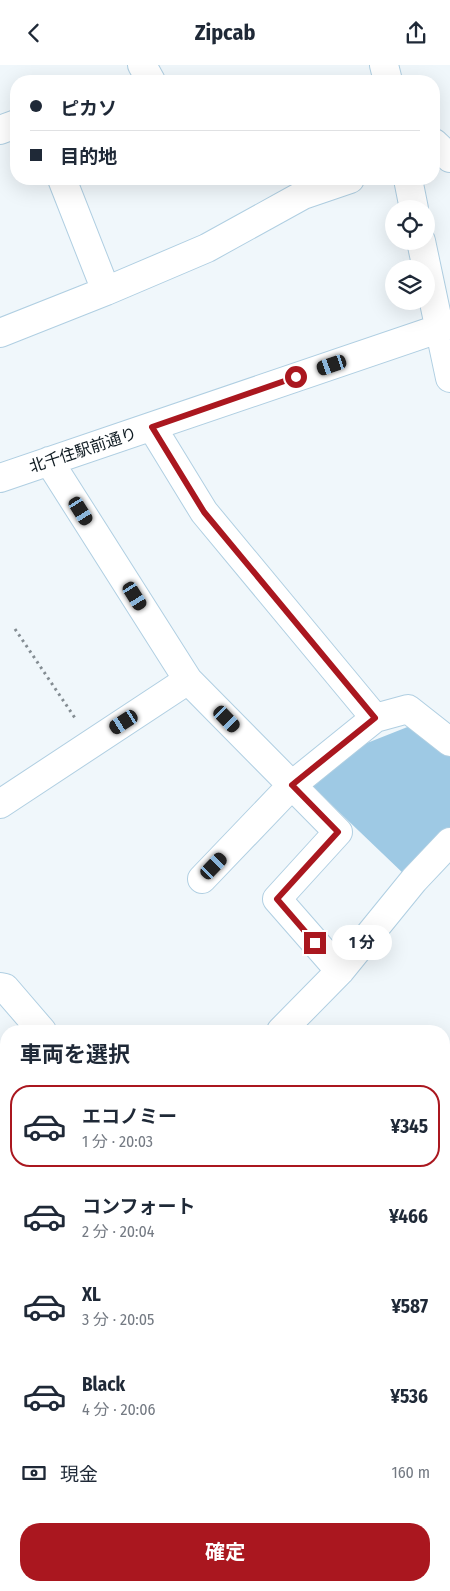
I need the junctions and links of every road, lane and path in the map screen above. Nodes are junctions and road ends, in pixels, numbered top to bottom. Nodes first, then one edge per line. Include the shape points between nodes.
1 (440, 149) edge
2 (450, 158) edge
3 (64, 185) edge
4 (332, 185) edge
5 (409, 185) edge
6 (412, 200) edge
7 (423, 250) edge
8 (106, 291) junction
9 (444, 327) edge
10 (0, 333) edge
11 (450, 378) edge
12 (152, 427) junction
13 (49, 461) junction
14 (0, 478) edge
15 (15, 629) dead end
16 (188, 680) junction
17 (375, 718) junction
18 (450, 741) edge
19 (92, 743) junction
20 (292, 785) junction
21 (0, 803) edge
22 (450, 842) edge
23 (202, 879) dead end
24 (340, 971) junction
25 (0, 987) edge
26 (37, 1025) edge
27 (287, 1025) edge

1 - 2 street
3 - 8 street
4 - 8 street via 303,195 206,248
5 - 6 street
7 - 9 street
8 - 10 street
9 - 11 street
9 - 12 street, 北千住駅前通り
12 - 13 street, 北千住駅前通り
12 - 17 street via 204,512
13 - 14 street, 北千住駅前通り
13 - 16 street
15 - 19 path
16 - 19 street
16 - 20 street
17 - 18 street via 408,709
17 - 20 street
19 - 21 street
20 - 23 street
20 - 24 street via 338,832 277,899
22 - 24 street via 414,880
24 - 27 street
25 - 26 street via 5,988

